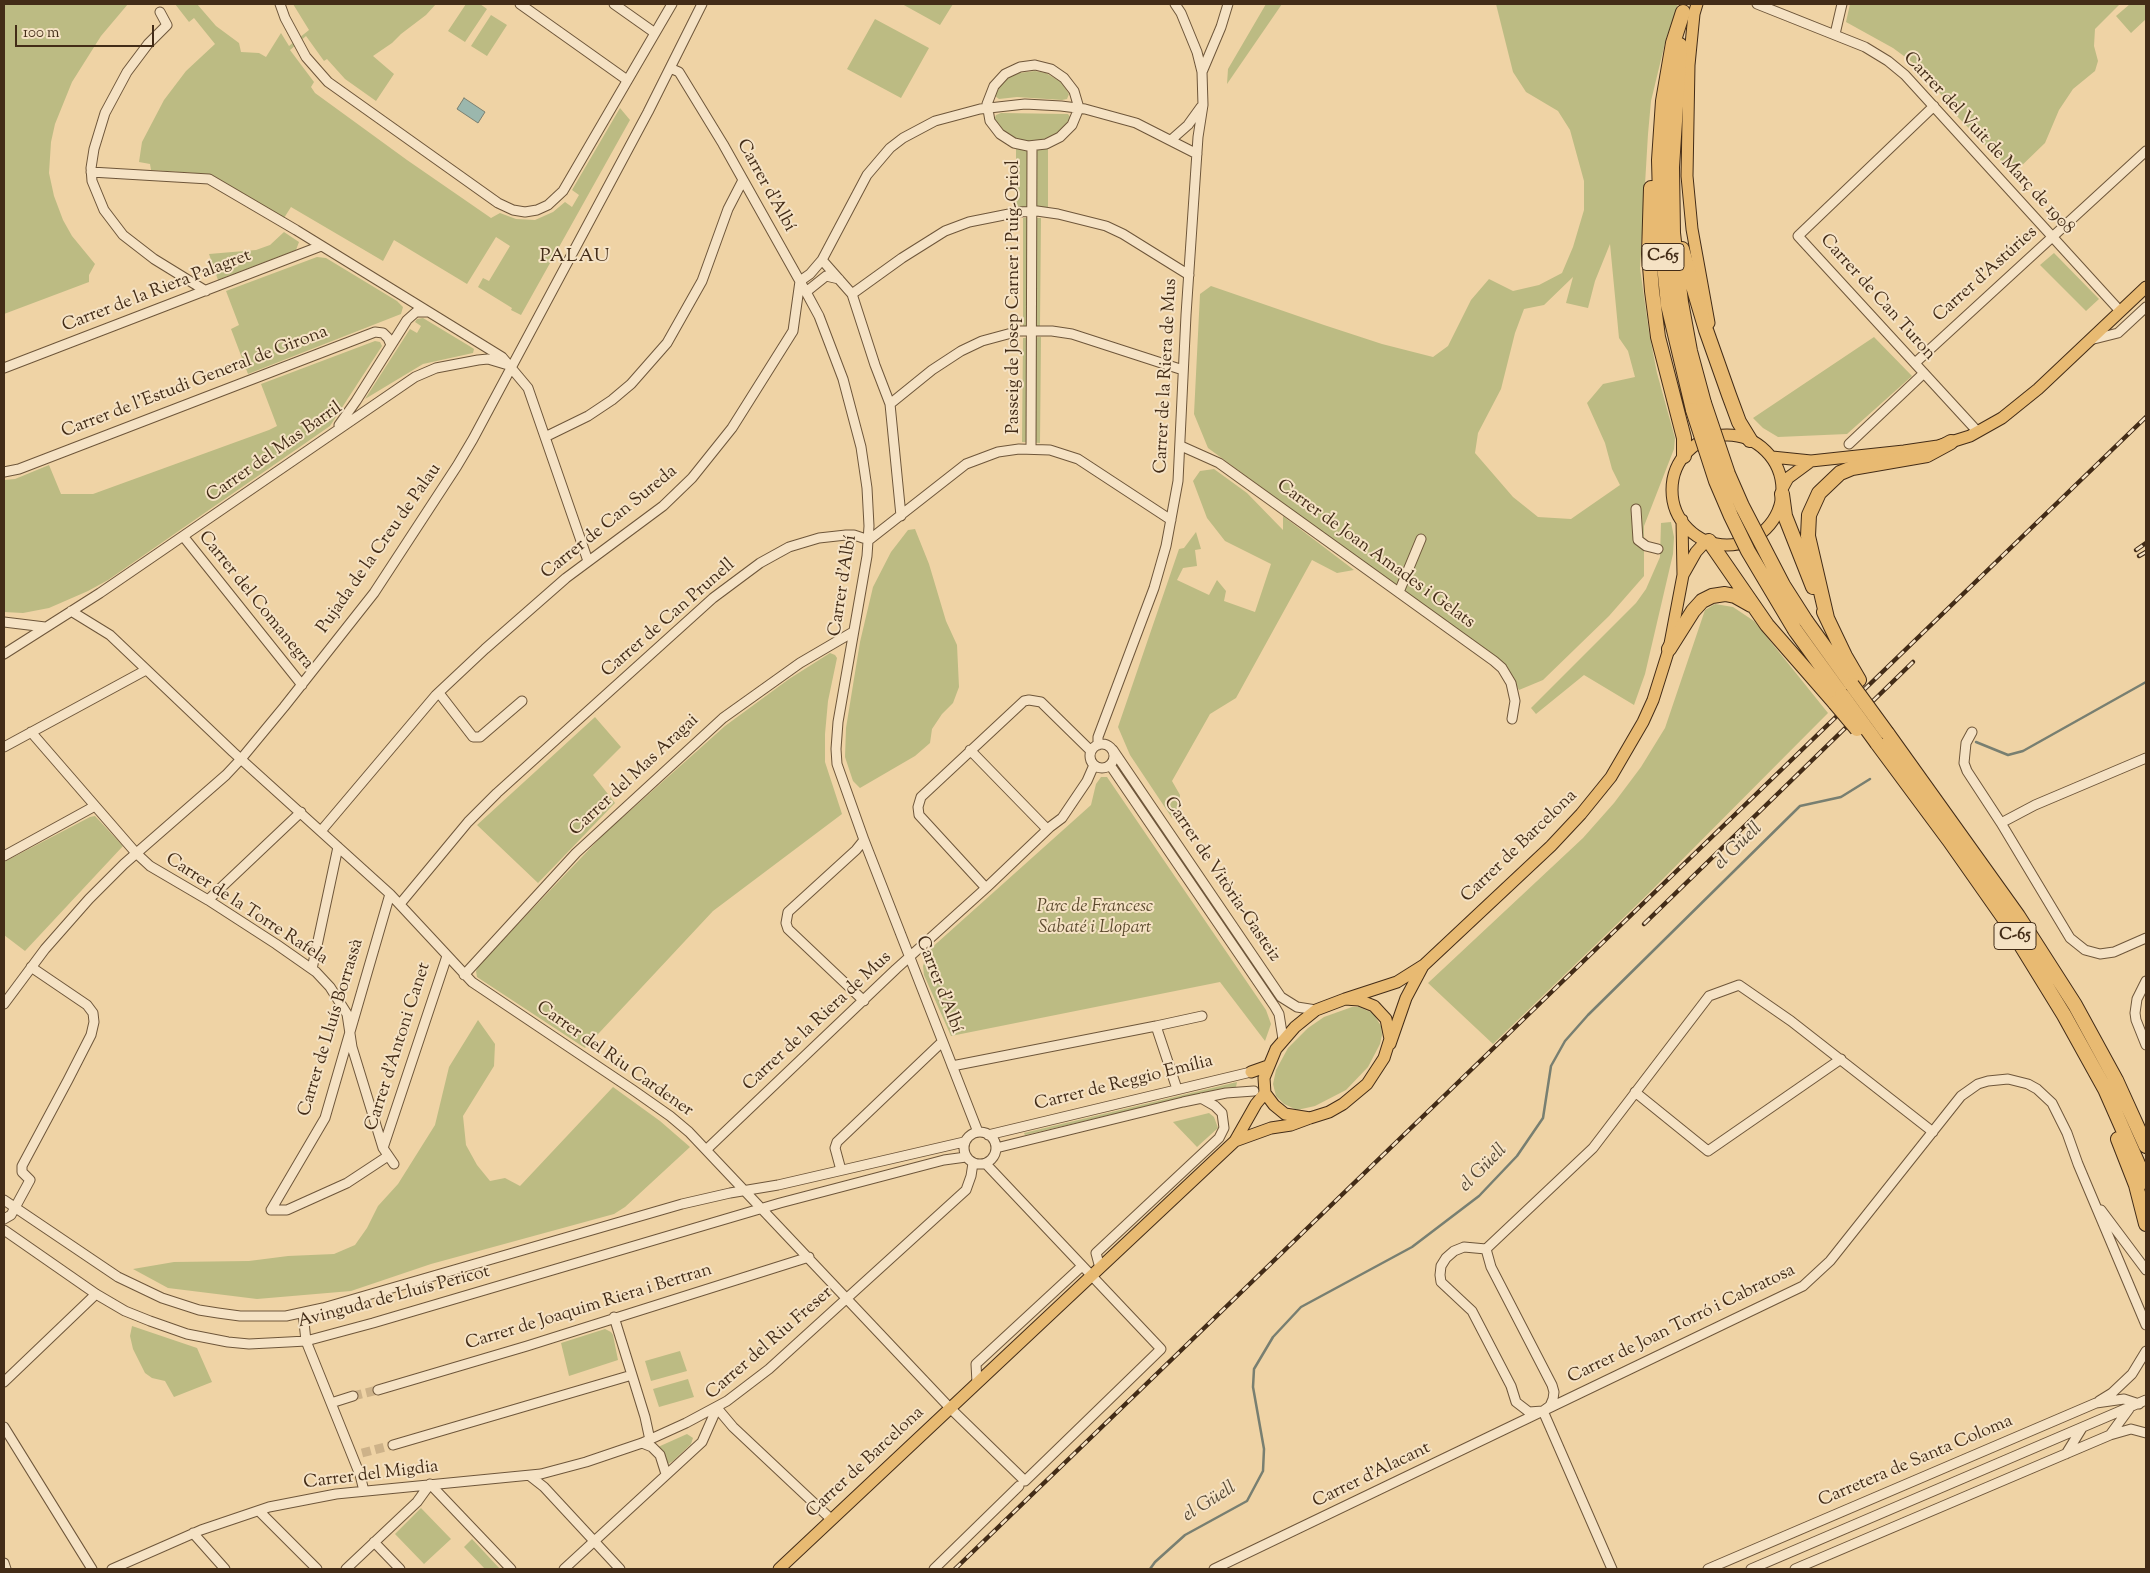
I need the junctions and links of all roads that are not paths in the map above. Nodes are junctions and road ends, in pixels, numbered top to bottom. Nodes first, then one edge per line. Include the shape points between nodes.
1 (280, 4) edge
2 (520, 4) edge
3 (614, 4) edge
4 (672, 4) edge
5 (702, 4) edge
6 (1175, 4) edge
7 (1228, 4) edge
8 (1697, 4) edge
9 (1757, 4) edge
10 (1842, 4) edge
11 (1684, 8) edge
12 (160, 12) dead end
13 (655, 32) junction
14 (1835, 34) junction
15 (670, 68) junction
16 (1202, 72) junction
17 (627, 80) junction
18 (1663, 101) junction
19 (1203, 105) junction
20 (1934, 106) junction
21 (987, 108) junction
22 (1079, 108) junction
23 (1171, 140) junction
24 (1032, 146) junction
25 (1673, 151) junction
26 (2146, 151) edge
27 (1197, 154) junction
28 (92, 172) junction
29 (743, 180) junction
30 (1031, 211) junction
31 (2052, 238) junction
32 (321, 246) junction
33 (822, 260) junction
34 (1189, 275) junction
35 (839, 279) junction
36 (800, 281) junction
37 (2146, 287) edge
38 (206, 291) junction
39 (806, 292) junction
40 (400, 293) junction
41 (852, 294) junction
42 (2146, 307) edge
43 (2120, 311) junction
44 (431, 313) junction
45 (407, 320) junction
46 (1031, 331) junction
47 (1710, 340) junction
48 (2090, 340) junction
49 (391, 345) junction
50 (1915, 363) junction
51 (511, 366) junction
52 (4, 368) edge
53 (1183, 370) junction
54 (1924, 373) junction
55 (359, 396) junction
56 (890, 404) junction
57 (1698, 406) junction
58 (365, 410) junction
59 (335, 430) junction
60 (1978, 432) junction
61 (545, 437) junction
62 (1750, 440) junction
63 (1951, 442) junction
64 (1850, 444) dead end
65 (1180, 446) junction
66 (1031, 449) junction
67 (1684, 456) junction
68 (1772, 457) junction
69 (1811, 461) junction
70 (4, 472) edge
71 (1782, 492) junction
72 (1636, 509) dead end
73 (901, 516) junction
74 (1171, 520) junction
75 (1682, 520) junction
76 (183, 536) junction
77 (1421, 539) dead end
78 (869, 540) junction
79 (1708, 541) junction
80 (1658, 549) dead end
81 (588, 561) junction
82 (1683, 575) junction
83 (1399, 592) junction
84 (1756, 609) junction
85 (71, 611) junction
86 (1827, 618) junction
87 (4, 622) edge
88 (45, 627) junction
89 (853, 632) junction
90 (1669, 649) junction
91 (4, 654) edge
92 (146, 670) junction
93 (302, 685) junction
94 (1847, 691) junction
95 (439, 693) junction
96 (522, 701) dead end
97 (1512, 719) dead end
98 (31, 732) junction
99 (1972, 732) dead end
100 (1098, 745) junction
101 (4, 746) edge
102 (970, 750) junction
103 (1112, 750) junction
104 (1091, 751) junction
105 (2146, 758) edge
106 (241, 759) junction
107 (1094, 765) junction
108 (1110, 766) junction
109 (95, 806) junction
110 (301, 812) junction
111 (2001, 823) junction
112 (1047, 829) junction
113 (321, 831) junction
114 (864, 840) junction
115 (338, 847) junction
116 (136, 853) junction
117 (4, 856) edge
118 (986, 888) junction
119 (390, 894) junction
120 (208, 900) junction
121 (400, 904) junction
122 (2146, 938) edge
123 (447, 956) junction
124 (909, 958) junction
125 (1424, 965) junction
126 (31, 967) junction
127 (312, 969) junction
128 (464, 975) junction
129 (2146, 981) edge
130 (1345, 1000) junction
131 (864, 1001) junction
132 (4, 1004) edge
133 (1316, 1010) junction
134 (1202, 1016) dead end
135 (1156, 1026) junction
136 (350, 1030) junction
137 (1283, 1039) junction
138 (942, 1042) junction
139 (2146, 1045) edge
140 (1388, 1049) junction
141 (2099, 1049) junction
142 (1841, 1059) junction
143 (952, 1066) junction
144 (1268, 1066) junction
145 (1250, 1072) joint
146 (2099, 1079) junction
147 (1177, 1089) junction
148 (1261, 1091) junction
149 (1635, 1092) junction
150 (1201, 1098) junction
151 (1310, 1118) junction
152 (2146, 1125) edge
153 (978, 1132) junction
154 (1933, 1132) junction
155 (988, 1135) junction
156 (964, 1142) junction
157 (1234, 1143) junction
158 (1211, 1146) junction
159 (2146, 1146) edge
160 (996, 1148) junction
161 (706, 1150) junction
162 (386, 1152) junction
163 (970, 1160) junction
164 (394, 1164) dead end
165 (986, 1164) junction
166 (841, 1170) junction
167 (2146, 1182) edge
168 (743, 1190) junction
169 (4, 1200) edge
170 (2094, 1200) junction
171 (16, 1207) junction
172 (761, 1209) junction
173 (4, 1218) edge
174 (2146, 1224) edge
175 (4, 1230) edge
176 (1486, 1249) junction
177 (809, 1257) junction
178 (1082, 1266) junction
179 (2146, 1270) edge
180 (1096, 1272) junction
181 (96, 1294) junction
182 (847, 1298) junction
183 (304, 1313) junction
184 (614, 1317) junction
185 (2146, 1325) edge
186 (306, 1341) junction
187 (2146, 1351) edge
188 (632, 1375) junction
189 (4, 1382) edge
190 (977, 1383) junction
191 (378, 1390) tunnel mouth
192 (353, 1396) tunnel mouth
193 (2096, 1402) junction
194 (2143, 1402) edge
195 (331, 1403) junction
196 (717, 1408) junction
197 (950, 1408) junction
198 (2130, 1408) junction
199 (1544, 1411) junction
200 (4, 1427) edge
201 (2082, 1428) junction
202 (2146, 1433) edge
203 (2110, 1435) junction
204 (646, 1442) junction
205 (393, 1444) tunnel mouth
206 (362, 1453) tunnel mouth
207 (2065, 1454) junction
208 (352, 1455) junction
209 (666, 1474) junction
210 (530, 1476) junction
211 (1022, 1483) junction
212 (430, 1484) junction
213 (364, 1491) junction
214 (259, 1510) junction
215 (832, 1520) junction
216 (193, 1533) junction
217 (594, 1541) junction
218 (374, 1542) junction
219 (4, 1563) edge
220 (1231, 1565) edge
221 (6, 1569) edge
222 (92, 1569) edge
223 (112, 1569) edge
224 (225, 1569) edge
225 (317, 1569) edge
226 (346, 1569) edge
227 (400, 1569) edge
228 (511, 1569) edge
229 (564, 1569) edge
230 (620, 1569) edge
231 (780, 1569) edge
232 (934, 1569) edge
233 (1214, 1569) edge
234 (1612, 1569) edge
235 (1708, 1569) edge
236 (1751, 1569) edge
237 (1795, 1569) edge

1 - 17 street via 306,56 328,82 498,203 513,210 537,210 561,194
2 - 17 street
3 - 13 street
4 - 13 street
5 - 15 street, Pujada de la Creu de Palau
6 - 16 street, Carrer de la Riera de Mus via 1191,34
7 - 16 street
8 - 47 main road via 1689,65 1687,176 1692,230 1709,316
9 - 14 street, Carrer del Vuit de Març de 1908
10 - 14 street
11 - 18 highway, C-65 via 1673,43
11 - 25 highway, C-65
12 - 28 street via 167,25 140,54 114,93 98,131
13 - 17 street
14 - 20 street, Carrer del Vuit de Març de 1908 via 1888,61
15 - 29 street, Carrer d'Albí via 678,72
15 - 51 street, Pujada de la Creu de Palau
16 - 19 street, Carrer de la Riera de Mus
18 - 57 highway, C-65 via 1659,160 1668,305
18 - 67 highway via 1655,136 1649,254 1658,337 1684,438
19 - 23 street
19 - 27 street, Carrer de la Riera de Mus
20 - 31 street, Carrer del Vuit de Març de 1908
20 - 50 street, Carrer de Can Turon via 1798,236
21 - 22 street via 1025,104
21 - 22 street via 991,91 999,80 1012,70 1032,65 1047,68 1064,78 1074,91
21 - 24 street, Passeig de Josep Carner i Puig-Oriol via 990,121 1000,134 1014,142
21 - 33 street via 935,121 890,148 867,175
22 - 23 street via 1136,123
22 - 24 street, Passeig de Josep Carner i Puig-Oriol via 1064,135 1046,144
23 - 27 street
24 - 30 street, Passeig de Josep Carner i Puig-Oriol
25 - 47 highway via 1683,254
25 - 57 highway, C-65 via 1673,233
26 - 31 street, Carrer d'Astúries
27 - 34 street, Carrer de la Riera de Mus
28 - 32 street via 208,179
28 - 38 street via 101,205 123,236
29 - 36 street, Carrer d'Albí
29 - 61 street via 728,209 702,281 667,343 631,384 612,400
30 - 34 street via 1106,226
30 - 41 street via 994,216 945,231
30 - 46 street, Passeig de Josep Carner i Puig-Oriol
31 - 43 street, Carrer del Vuit de Març de 1908
31 - 50 street, Carrer d'Astúries
32 - 38 street, Carrer de la Riera Palagret
32 - 40 street
33 - 35 street
33 - 36 street
34 - 53 street, Carrer de la Riera de Mus
35 - 39 street via 826,276
35 - 41 street
36 - 39 street, Carrer d'Albí
36 - 81 street, Carrer de Can Sureda via 793,331 721,443 663,506
37 - 43 main road
38 - 52 street, Carrer de la Riera Palagret
39 - 78 street, Carrer d'Albí via 819,316 842,379 861,447
40 - 44 street
40 - 45 street via 408,304
41 - 56 street
42 - 48 street via 2118,333
43 - 48 main road
44 - 45 street via 416,312
44 - 51 street via 502,357
45 - 49 street
46 - 53 street via 1072,334
46 - 56 street via 1000,336 961,351
46 - 66 street, Passeig de Josep Carner i Puig-Oriol
47 - 62 highway via 1739,422
48 - 60 main road via 2038,389 2002,418
49 - 55 street
49 - 70 street, Carrer de l'Estudi General de Girona via 383,333 375,332
50 - 54 street, Carrer de Can Turon
51 - 58 street, Carrer del Mas Barril via 488,359 436,368 404,382
51 - 61 street via 528,388
51 - 93 street, Pujada de la Creu de Palau via 469,446 424,518 374,593
53 - 65 street, Carrer de la Riera de Mus
54 - 60 street, Carrer de Can Turon
54 - 64 street
55 - 58 street
55 - 59 street
56 - 73 street
57 - 94 highway, C-65, bridge via 1800,625
58 - 59 street, Carrer del Mas Barril
59 - 76 street, Carrer del Mas Barril
60 - 63 main road
61 - 81 street
62 - 67 main road via 1734,435 1714,436
62 - 68 main road
63 - 69 main road via 1904,452
63 - 86 highway via 1928,455 1852,468 1840,473 1819,492 1810,515 1808,536
65 - 74 street, Carrer de la Riera de Mus
65 - 83 street, Carrer de Joan Amades i Gelats via 1219,462
66 - 73 street via 998,452 966,464
66 - 74 street via 1050,450 1078,459
67 - 75 main road via 1672,487 1674,503
68 - 69 main road
68 - 71 main road via 1780,475
69 - 71 main road via 1788,478
71 - 79 main road via 1775,517 1756,537 1736,544
71 - 86 highway via 1785,516
72 - 80 street via 1638,540
73 - 78 street
74 - 100 street, Carrer de la Riera de Mus via 1154,588 1098,737
75 - 79 main road via 1691,531
75 - 82 main road, Carrer de Barcelona
76 - 85 street, Carrer del Mas Barril
76 - 93 street, Carrer del Comanegra
77 - 83 street
78 - 89 street, Carrer d'Albí
78 - 121 street, Carrer de Can Prunell via 846,535 804,542 760,563 728,586 480,810
79 - 82 main road, Carrer de Barcelona via 1696,552
79 - 84 highway
81 - 95 street, Carrer de Can Sureda
82 - 90 main road, Carrer de Barcelona
83 - 97 street, Carrer de Joan Amades i Gelats via 1502,668 1515,701
84 - 90 highway via 1735,596 1712,596 1693,610
84 - 94 highway
85 - 88 street, Carrer del Mas Barril
85 - 92 street, Carrer del Riu Cardener via 110,635
86 - 94 highway via 1845,656
87 - 88 street
88 - 91 street, Carrer del Mas Barril
89 - 114 street, Carrer d'Albí via 836,749 837,764
89 - 128 street, Carrer del Mas Aragai via 800,663 723,718 582,847
90 - 125 main road, Carrer de Barcelona via 1653,700 1633,741 1596,798 1551,846
92 - 98 street
92 - 106 street, Carrer del Riu Cardener
93 - 106 street, Pujada de la Creu de Palau
94 - 141 highway, C-65, bridge via 1890,731 2018,916
94 - 146 highway, C-65, bridge via 1875,746 1920,799 2013,933
95 - 96 street via 473,737 480,737
95 - 113 street, Carrer de Can Sureda
98 - 101 street
98 - 109 street, Carrer de la Torre Rafela
99 - 111 street via 1966,743 1964,763
100 - 103 street via 1105,744
100 - 104 street
102 - 104 street via 1024,701 1035,700 1042,702
102 - 112 street
102 - 118 street via 920,797 918,807 919,814
103 - 108 street via 1114,758
103 - 133 street, Carrer de Vitòria-Gasteiz via 1281,996 1298,1007
104 - 107 street via 1090,759
105 - 111 street via 2035,805
106 - 110 street, Carrer del Riu Cardener
106 - 116 street, Pujada de la Creu de Palau
107 - 108 street
107 - 112 street, Carrer de la Riera de Mus via 1062,818
108 - 137 street, Carrer de Vitòria-Gasteiz via 1275,1007
109 - 116 street, Carrer de la Torre Rafela
109 - 117 street
110 - 113 street, Carrer del Riu Cardener
110 - 120 street
111 - 122 street via 2074,943 2092,953 2108,953
112 - 118 street, Carrer de la Riera de Mus
113 - 115 street, Carrer del Riu Cardener
114 - 124 street, Carrer d'Albí
114 - 131 street via 788,912 786,922 788,929
115 - 119 street, Carrer del Riu Cardener
115 - 127 street
116 - 120 street, Carrer de la Torre Rafela via 150,866
116 - 126 street, Pujada de la Creu de Palau via 89,899
118 - 124 street, Carrer de la Riera de Mus
119 - 121 street, Carrer del Riu Cardener
119 - 136 street, Carrer de Lluís Borrassà
120 - 127 street, Carrer de la Torre Rafela
121 - 123 street, Carrer del Riu Cardener
123 - 128 street, Carrer del Riu Cardener
123 - 162 street, Carrer d'Antoni Canet
124 - 131 street, Carrer de la Riera de Mus
124 - 138 street, Carrer d'Albí
125 - 130 main road, Carrer de Barcelona via 1397,982
125 - 140 main road, Carrer de Barcelona via 1406,998
126 - 132 street, Pujada de la Creu de Palau
126 - 171 street via 87,1005 93,1013 94,1022 91,1035 22,1166 22,1172 30,1180
127 - 136 street, Carrer de la Torre Rafela via 339,999 347,1014
128 - 161 street, Carrer del Riu Cardener via 670,1116
129 - 139 street via 2137,999 2135,1013
130 - 133 main road
130 - 140 main road via 1360,1000 1383,1014 1390,1039
131 - 161 street, Carrer de la Riera de Mus
133 - 137 main road
134 - 135 street
135 - 143 street
135 - 147 street
136 - 162 street, Carrer de la Torre Rafela via 352,1047
136 - 162 street, Carrer de Lluís Borrassà via 325,1118 271,1210 287,1210 338,1187
137 - 144 main road
138 - 143 street, Carrer d'Albí
138 - 166 street via 837,1142 835,1148
140 - 151 main road via 1376,1072 1356,1094 1329,1112
141 - 152 highway via 2120,1075
141 - 159 highway, C-65
142 - 149 street via 1708,1151
142 - 149 street via 1739,986 1708,996
142 - 154 street
143 - 153 street, Carrer d'Albí
144 - 145 main road, Carrer de Reggio Emília
144 - 148 main road
145 - 147 street, Carrer de Reggio Emília
146 - 167 highway, C-65
146 - 174 highway via 2136,1185
147 - 155 street, Carrer de Reggio Emília
148 - 150 street, Carrer de Reggio Emília
148 - 151 main road via 1285,1114
148 - 157 main road, Carrer de Barcelona
149 - 176 street via 1593,1148
150 - 158 street via 1215,1106 1224,1118 1222,1132
150 - 160 street, Carrer de Reggio Emília
151 - 157 main road, Carrer de Barcelona via 1271,1128
153 - 155 street
153 - 156 street
154 - 170 street, Carrer de Joan Torró i Cabratosa via 1961,1096 1978,1084 1998,1079 2018,1081 2033,1087 2058,1112
154 - 199 street, Carrer de Joan Torró i Cabratosa via 1830,1261 1803,1286
155 - 160 street
156 - 163 street via 963,1150
156 - 166 street
157 - 158 street, Carrer de Barcelona
157 - 180 main road, Carrer de Barcelona
158 - 180 street via 1096,1254
160 - 165 street via 994,1156
161 - 168 street, Carrer del Riu Cardener
162 - 164 street, Carrer de la Torre Rafela
163 - 165 street
163 - 172 street, Avinguda de Lluís Pericot via 944,1160
163 - 182 street, Carrer del Riu Freser via 971,1176 966,1190
165 - 178 street
166 - 168 street
168 - 172 street, Carrer del Riu Cardener
168 - 183 street, Avinguda de Lluís Pericot via 682,1204
169 - 171 street, Avinguda de Lluís Pericot
170 - 179 street, Carrer de Joan Torró i Cabratosa
170 - 185 street, Carrer de Joan Torró i Cabratosa
171 - 173 street via 11,1215
171 - 183 street, Avinguda de Lluís Pericot via 118,1277 180,1305 240,1316
172 - 177 street, Carrer del Riu Cardener
172 - 186 street, Avinguda de Lluís Pericot
175 - 181 street, Avinguda de Lluís Pericot
176 - 199 street via 1491,1267 1552,1385 1553,1399
176 - 199 street via 1474,1247 1454,1251 1441,1266 1441,1282 1472,1311 1516,1402 1529,1412
177 - 182 street, Carrer del Riu Cardener
177 - 184 street, Carrer de Joaquim Riera i Bertran
178 - 180 street
178 - 190 street via 976,1364
180 - 190 main road, Carrer de Barcelona
180 - 211 street via 1161,1349
181 - 186 street, Avinguda de Lluís Pericot via 125,1311 193,1335 249,1344
181 - 189 street
182 - 196 street, Carrer del Riu Freser via 769,1369
182 - 197 street, Carrer del Riu Cardener
183 - 186 street
184 - 188 street
184 - 191 street, Carrer de Joaquim Riera i Bertran
186 - 195 street
187 - 193 street via 2127,1379
188 - 204 street via 645,1417
188 - 205 street
190 - 197 main road, Carrer de Barcelona
192 - 195 street
193 - 194 street, Carretera de Santa Coloma via 2124,1399
193 - 235 street, Carretera de Santa Coloma
194 - 198 street, Carretera de Santa Coloma
195 - 208 street
196 - 204 street, Carrer del Migdia
196 - 209 street, Carrer del Riu Freser via 702,1442
196 - 215 street
197 - 211 street, Carrer del Riu Cardener
197 - 215 main road, Carrer de Barcelona
198 - 201 street, Carretera de Santa Coloma
198 - 203 street, Carretera de Santa Coloma
199 - 220 street, Carrer d'Alacant
199 - 234 street
200 - 222 street
201 - 207 street
201 - 236 street, Carretera de Santa Coloma
202 - 203 street via 2131,1430
203 - 207 street
204 - 209 street via 660,1455
204 - 210 street, Carrer del Migdia
206 - 208 street
207 - 237 street
208 - 213 street
209 - 217 street, Carrer del Riu Freser
210 - 212 street, Carrer del Migdia
210 - 217 street via 544,1486
211 - 232 street
212 - 213 street, Carrer del Migdia
212 - 218 street via 417,1502
212 - 228 street
213 - 214 street, Carrer del Migdia
214 - 216 street, Carrer del Migdia
214 - 225 street
215 - 231 main road, Carrer de Barcelona
216 - 223 street, Carrer del Migdia
216 - 224 street
217 - 229 street, Carrer del Riu Freser
217 - 230 street
218 - 226 street
218 - 227 street
219 - 221 street
220 - 233 street, Carrer d'Alacant

